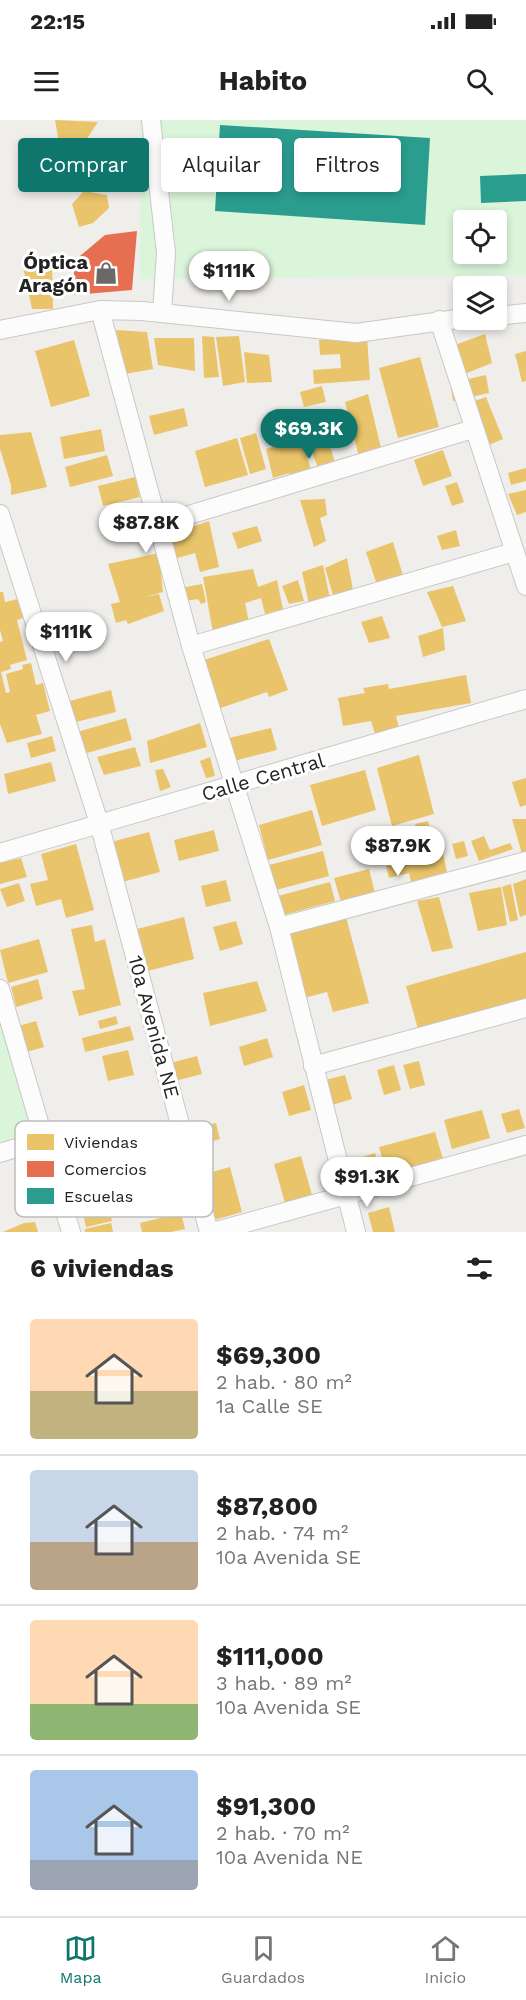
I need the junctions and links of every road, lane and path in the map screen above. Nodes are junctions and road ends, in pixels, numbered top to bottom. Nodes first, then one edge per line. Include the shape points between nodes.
1 (151, 120) edge
2 (100, 310) junction
3 (162, 313) junction
4 (526, 313) edge
5 (507, 315) edge
6 (453, 319) edge
7 (438, 320) junction
8 (0, 330) edge
9 (473, 429) junction
10 (0, 514) edge
11 (156, 525) junction
12 (514, 552) junction
13 (526, 586) edge
14 (191, 646) junction
15 (526, 699) edge
16 (233, 786) junction
17 (99, 823) junction
18 (0, 853) edge
19 (526, 861) edge
20 (279, 927) junction
21 (2, 1001) edge
22 (526, 1008) edge
23 (313, 1066) junction
24 (37, 1121) edge
25 (181, 1121) edge
26 (526, 1145) edge
27 (15, 1148) edge
28 (0, 1153) edge
29 (345, 1194) junction
30 (67, 1217) edge
31 (207, 1217) edge
32 (72, 1232) edge
33 (211, 1232) edge
34 (356, 1232) edge

1 - 3 street via 166,253
2 - 3 street
2 - 8 street
2 - 11 street
3 - 7 street via 356,333
4 - 5 street
6 - 7 street
7 - 9 street
9 - 11 street
9 - 12 street
10 - 17 street, 10a Avenida NE
11 - 14 street
12 - 13 street
12 - 14 street
14 - 16 street
15 - 16 street, Calle Central
16 - 17 street, Calle Central
16 - 20 street
17 - 18 street, Calle Central
17 - 25 street, 10a Avenida NE
19 - 20 street
20 - 23 street
21 - 24 street
22 - 23 street
23 - 29 street
26 - 29 street
27 - 28 street
29 - 33 street
29 - 34 street
30 - 32 street
31 - 33 street, 10a Avenida NE

